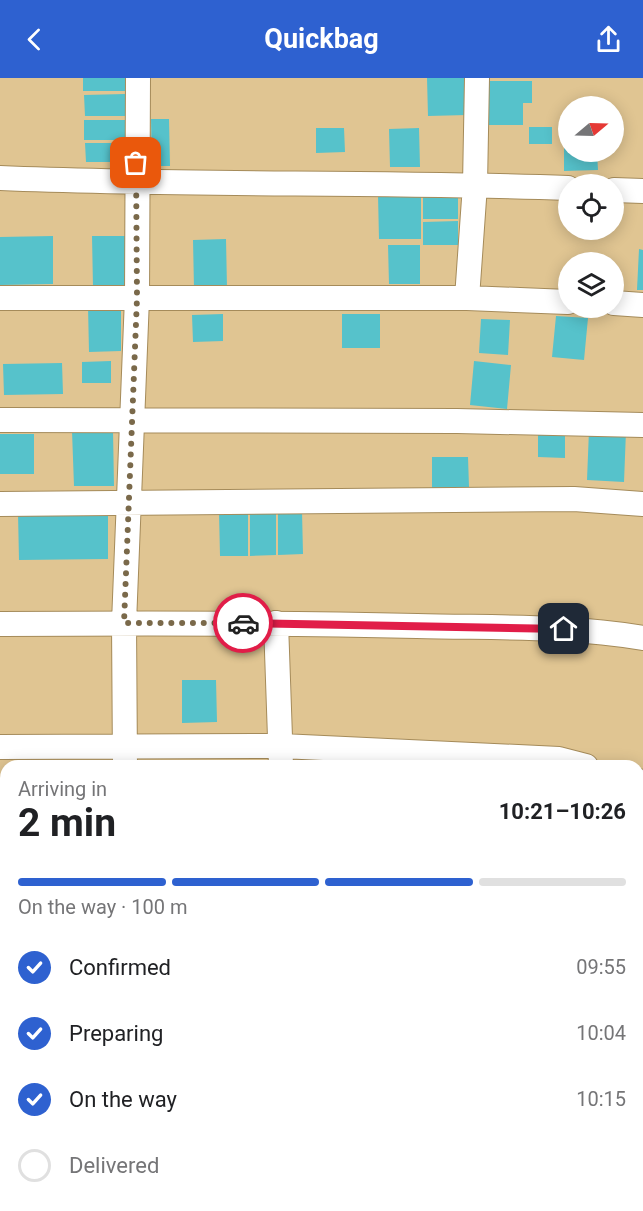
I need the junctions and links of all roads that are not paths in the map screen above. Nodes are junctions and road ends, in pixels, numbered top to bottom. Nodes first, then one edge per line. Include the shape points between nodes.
1 (138, 78) edge
2 (477, 78) edge
3 (0, 178) edge
4 (136, 184) junction
5 (475, 185) junction
6 (558, 188) edge
7 (624, 190) edge
8 (643, 191) edge
9 (0, 298) edge
10 (137, 298) junction
11 (467, 298) junction
12 (558, 302) edge
13 (624, 304) edge
14 (643, 305) edge
15 (0, 420) edge
16 (130, 422) junction
17 (643, 425) edge
18 (128, 503) junction
19 (0, 504) edge
20 (643, 504) edge
21 (124, 623) junction
22 (276, 623) junction
23 (0, 624) edge
24 (643, 638) edge
25 (0, 747) edge
26 (281, 756) edge
27 (125, 757) edge
28 (563, 760) edge

1 - 4 street
2 - 5 street
3 - 4 street
4 - 5 street
4 - 10 street
5 - 6 street
5 - 11 street
7 - 8 street
9 - 10 street
10 - 11 street
10 - 16 street
11 - 12 street
13 - 14 street
15 - 16 street
16 - 17 street
16 - 18 street
18 - 19 street
18 - 20 street via 573,499
18 - 21 street
21 - 22 street
21 - 23 street
21 - 27 street
22 - 24 street via 602,631
22 - 26 street
25 - 27 street
26 - 27 street
26 - 28 street

